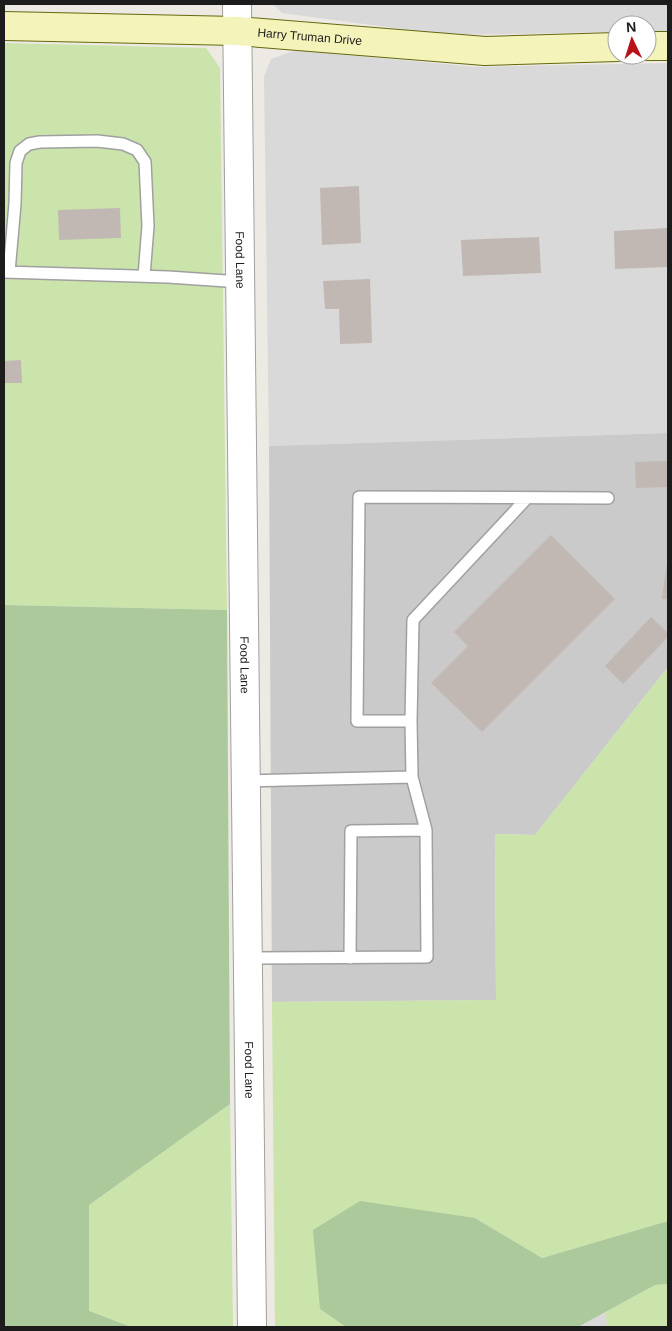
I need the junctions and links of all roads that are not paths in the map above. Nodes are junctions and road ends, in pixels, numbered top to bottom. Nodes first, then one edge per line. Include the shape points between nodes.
1 (237, 4) edge
2 (4, 26) edge
3 (238, 31) junction
4 (607, 47) edge
5 (6, 272) edge
6 (144, 276) junction
7 (241, 282) junction
8 (527, 498) junction
9 (608, 498) dead end
10 (411, 721) junction
11 (412, 777) junction
12 (246, 780) junction
13 (426, 830) junction
14 (248, 958) junction
15 (350, 958) junction
16 (252, 1327) edge

1 - 3 street, Food Lane
2 - 3 main road, Harry Truman Drive
3 - 4 main road, Harry Truman Drive via 485,51
3 - 7 street, Food Lane
5 - 6 lane
5 - 6 lane via 20,150 40,142 97,141 123,144 137,150 145,162 148,226
6 - 7 lane
7 - 12 street, Food Lane
8 - 9 lane
8 - 10 lane via 413,620
8 - 10 lane via 358,497 357,720
10 - 11 lane
11 - 12 lane
11 - 13 lane
12 - 14 street, Food Lane
13 - 15 lane via 351,831
13 - 15 lane via 427,957
14 - 15 lane
14 - 16 street, Food Lane

